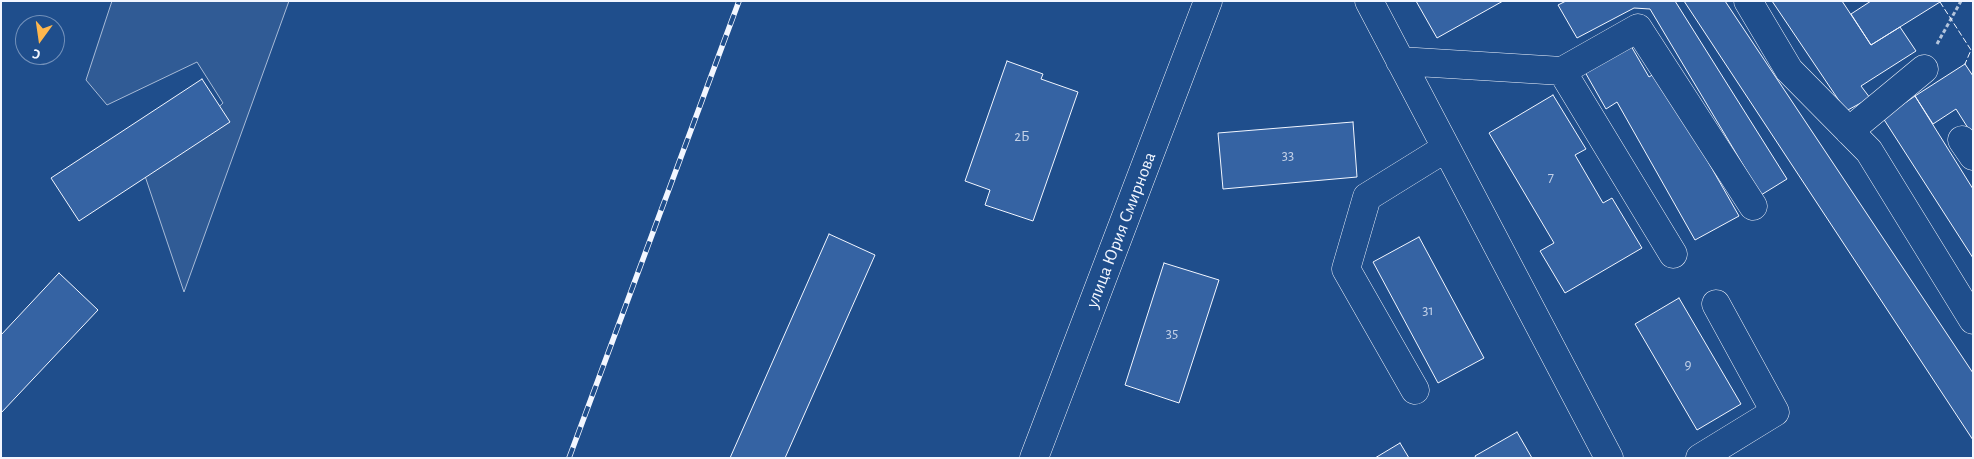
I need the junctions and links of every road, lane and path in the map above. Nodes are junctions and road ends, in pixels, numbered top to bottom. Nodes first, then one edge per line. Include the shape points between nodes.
1 (1208, 1) edge
2 (1369, 1) edge
3 (1748, 1) edge
4 (1960, 1) edge
5 (1400, 61) junction
6 (1924, 69) joint
7 (1562, 70) junction
8 (1849, 131) junction
9 (1446, 148) junction
10 (1753, 206) dead end
11 (1673, 254) dead end
12 (1716, 304) dead end
13 (1973, 320) edge
14 (1415, 390) dead end
15 (1034, 458) edge
16 (1610, 458) edge
17 (1700, 458) edge

1 - 15 main road, улица Юрия Смирнова
2 - 5 main road
3 - 8 main road via 1789,70
4 - 6 path
5 - 7 main road
5 - 9 main road
6 - 8 main road
7 - 10 main road via 1638,28
7 - 11 main road
8 - 13 main road via 1869,151
9 - 14 main road via 1367,197 1346,268
9 - 16 main road
12 - 17 main road via 1775,412

